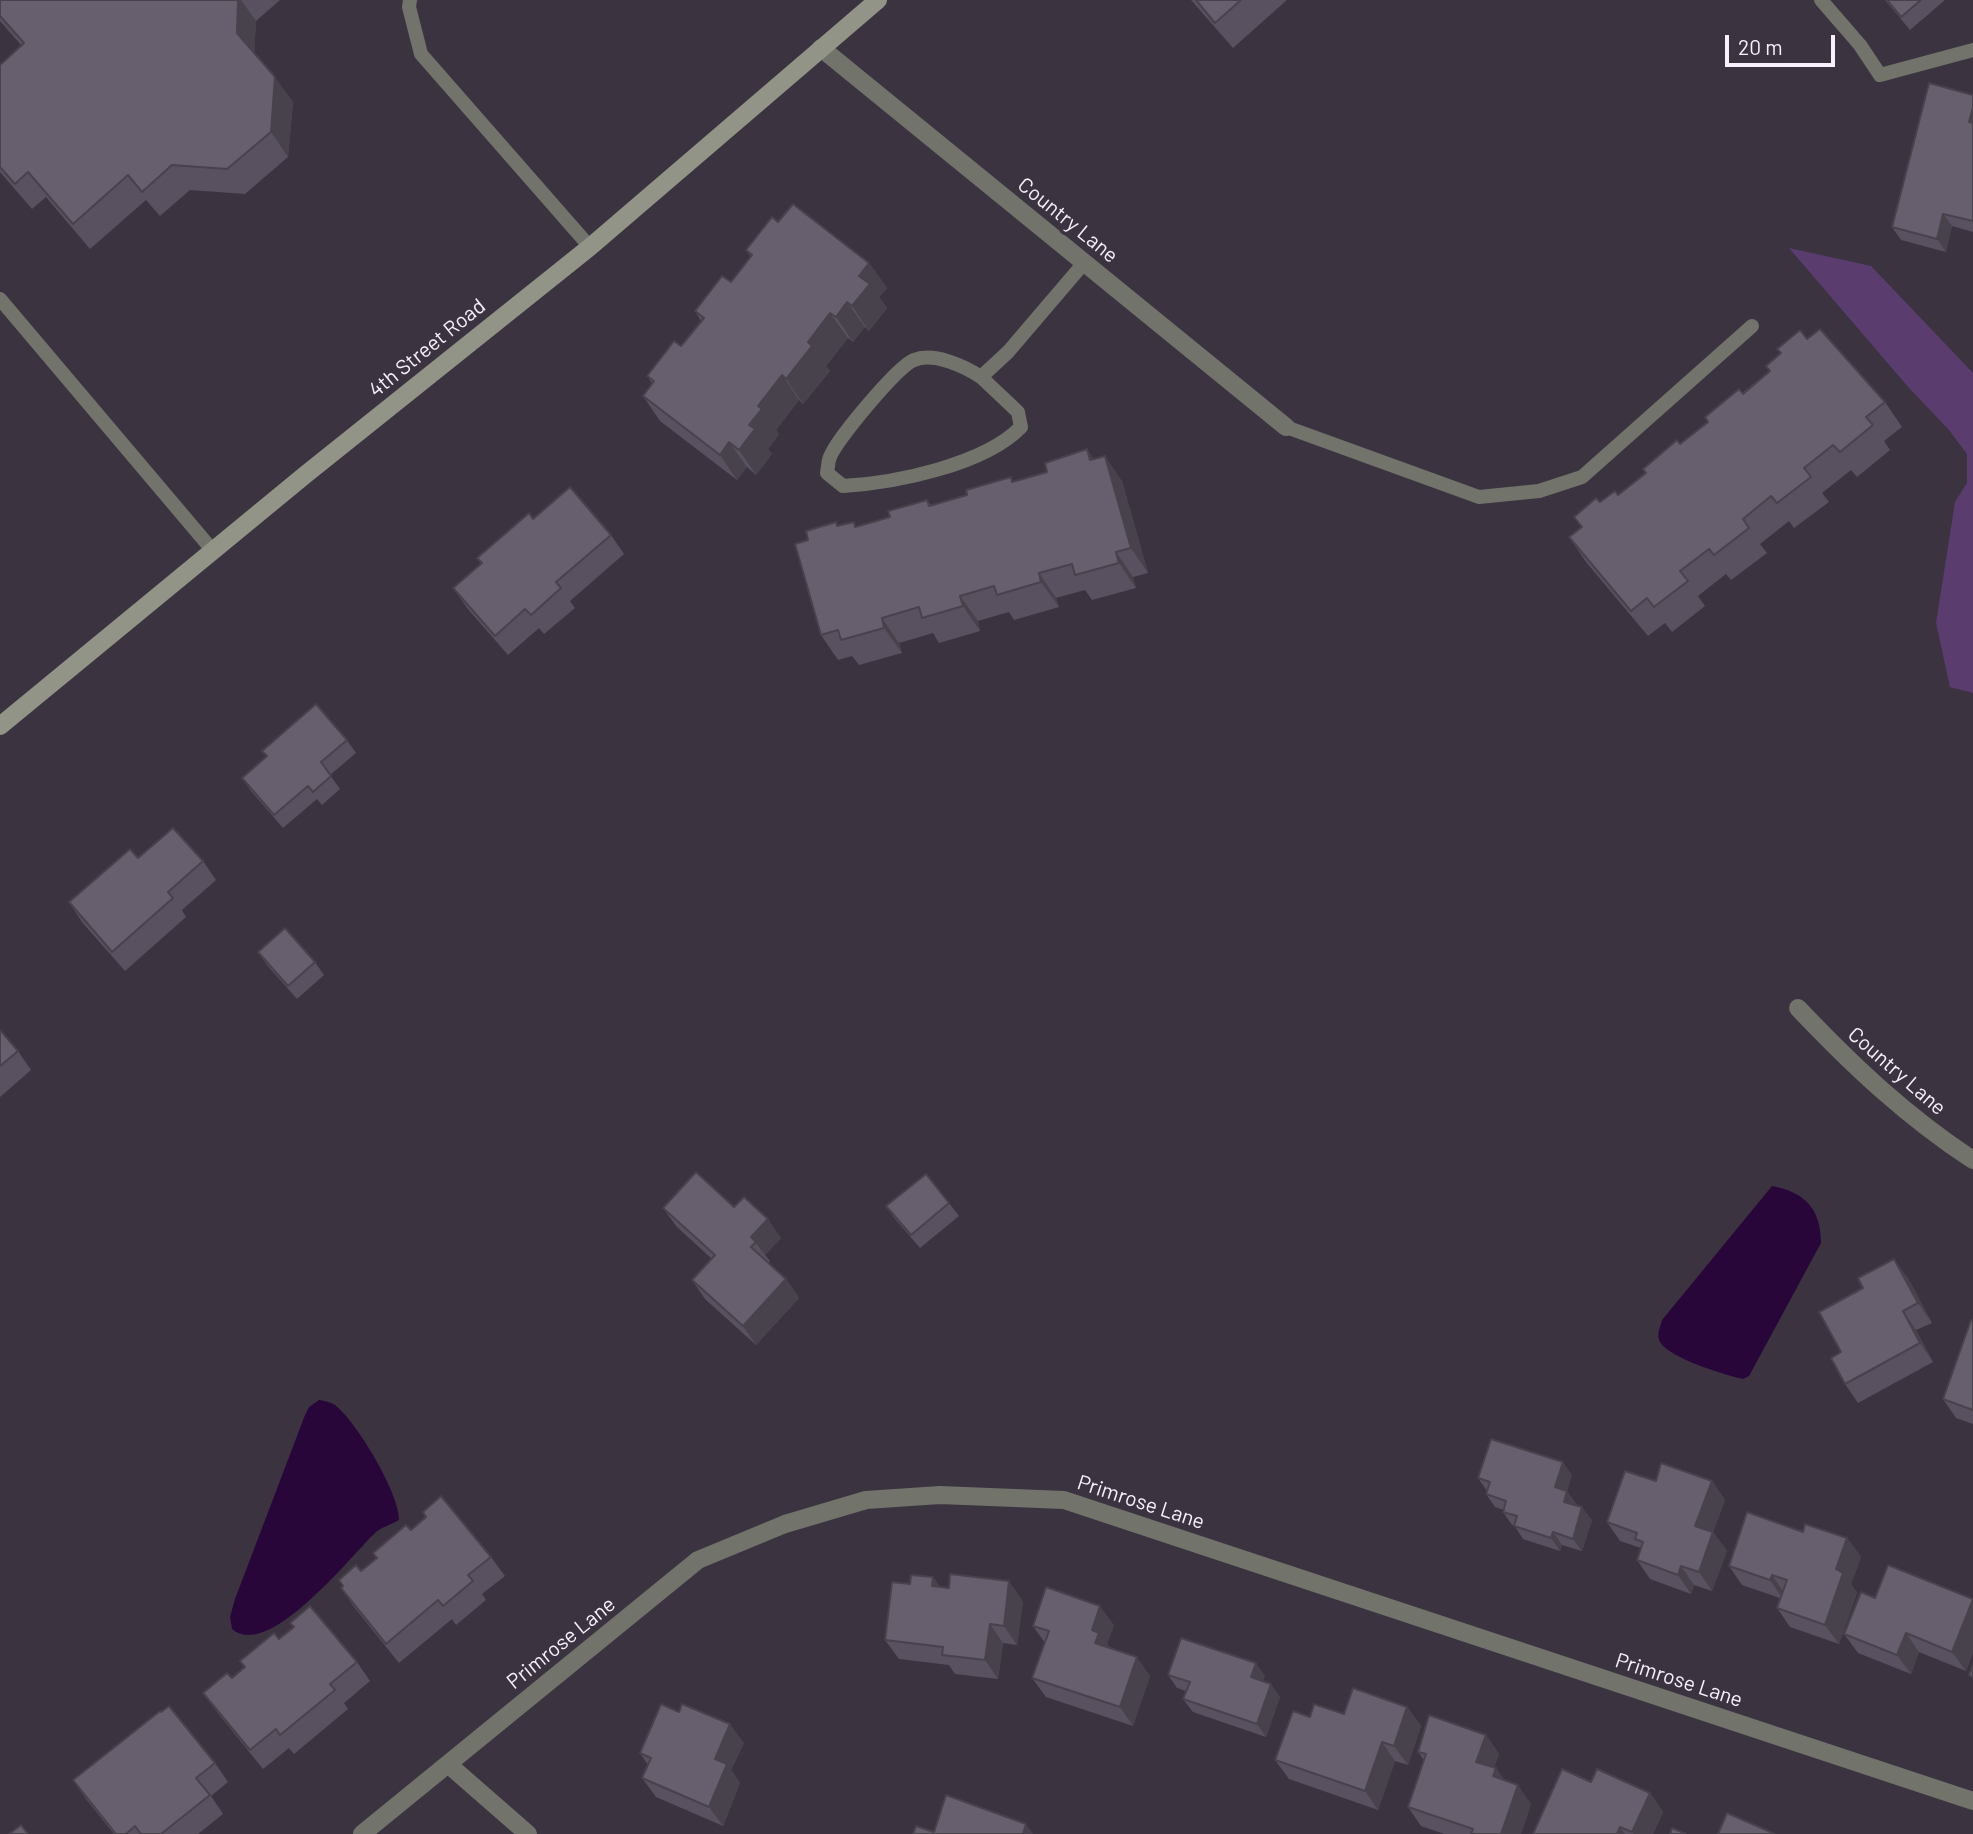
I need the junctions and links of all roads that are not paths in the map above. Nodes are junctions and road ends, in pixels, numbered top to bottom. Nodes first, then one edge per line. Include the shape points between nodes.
1 (410, 0) edge
2 (878, 0) edge
3 (1821, 0) edge
4 (821, 48) junction
5 (1973, 50) edge
6 (590, 247) junction
7 (1084, 263) junction
8 (0, 299) edge
9 (1752, 326) dead end
10 (981, 377) junction
11 (1286, 427) joint
12 (215, 552) junction
13 (0, 726) edge
14 (1798, 1008) dead end
15 (1973, 1160) edge
16 (449, 1765) junction
17 (1973, 1801) edge
18 (362, 1834) edge
19 (527, 1834) edge

1 - 6 lane via 421,54
2 - 4 street, 4th Street Road
3 - 5 lane via 1880,75
4 - 6 street, 4th Street Road
4 - 7 street, Country Lane
6 - 12 street, 4th Street Road
7 - 10 lane
7 - 11 street, Country Lane
8 - 12 lane
9 - 11 lane via 1582,477 1539,491 1479,497
10 - 10 lane via 934,358 915,360 884,384 830,456 827,472 843,486 878,484 969,460 1008,441 1021,427 1018,412
12 - 13 street, 4th Street Road
14 - 15 street, Country Lane via 1896,1103
16 - 17 street, Primrose Lane via 698,1560 832,1509 866,1500 940,1495 1064,1500
16 - 18 street, Primrose Lane
16 - 19 street

